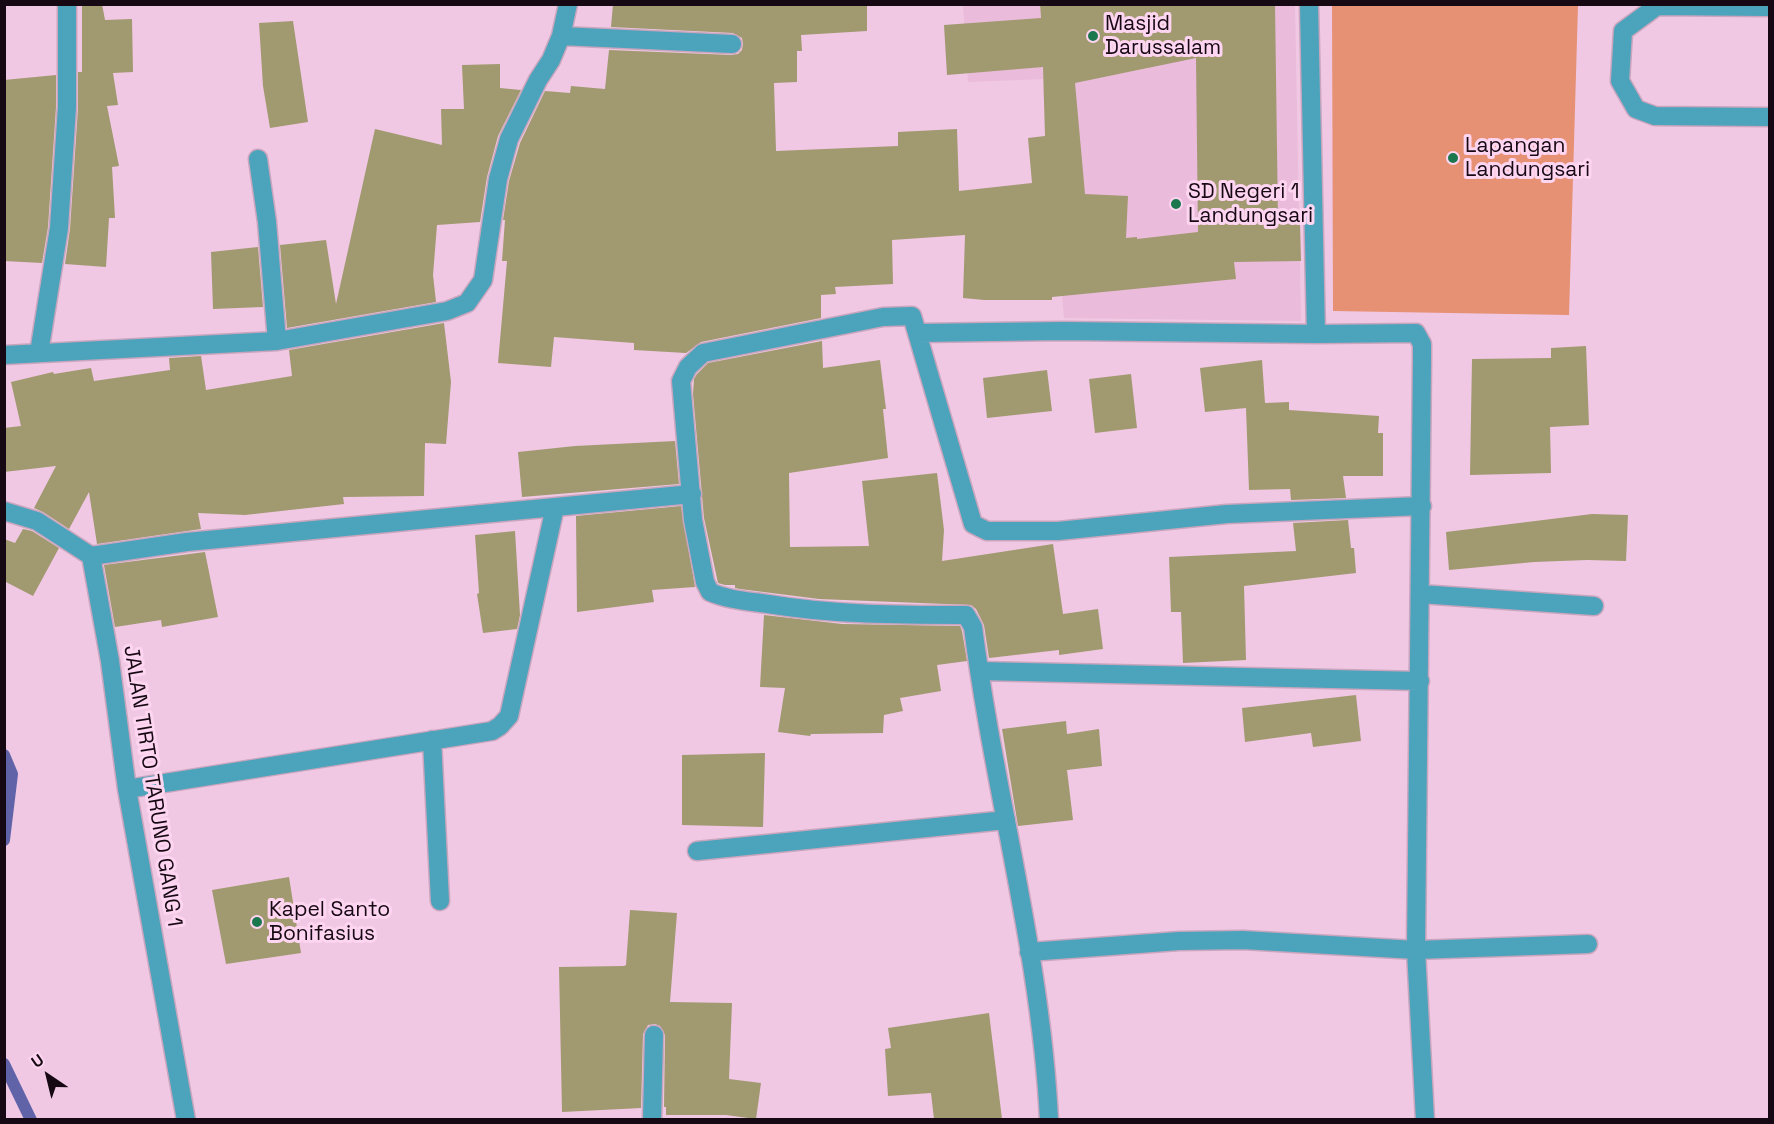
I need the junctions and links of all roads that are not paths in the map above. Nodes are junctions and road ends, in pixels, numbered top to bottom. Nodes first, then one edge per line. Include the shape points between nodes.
1 (67, 4) edge
2 (568, 4) edge
3 (1309, 4) edge
4 (1770, 7) edge
5 (561, 36) junction
6 (732, 44) dead end
7 (1770, 117) edge
8 (258, 159) dead end
9 (916, 333) junction
10 (1316, 334) junction
11 (277, 341) junction
12 (39, 353) junction
13 (4, 355) edge
14 (692, 494) junction
15 (1422, 506) junction
16 (555, 507) junction
17 (4, 511) edge
18 (91, 556) junction
19 (1420, 594) junction
20 (1594, 606) dead end
21 (979, 671) junction
22 (1420, 681) junction
23 (432, 740) junction
24 (128, 789) junction
25 (1006, 820) junction
26 (697, 850) dead end
27 (440, 901) dead end
28 (1588, 944) dead end
29 (1416, 950) junction
30 (1029, 952) junction
31 (654, 1035) dead end
32 (186, 1119) edge
33 (652, 1119) edge
34 (1049, 1119) edge
35 (1425, 1119) edge

1 - 12 street via 67,107 59,228
2 - 5 street
3 - 10 street
4 - 7 street via 1657,6 1623,31 1620,81 1636,109 1655,116
5 - 6 street
5 - 11 street via 509,139 498,179 483,280 467,303 447,311
8 - 11 street
9 - 10 street
9 - 14 street via 912,316 883,317 703,353 688,367 681,381
9 - 15 street via 973,524 987,531 1058,531 1227,514
10 - 15 street via 1416,333 1422,344
11 - 12 street
12 - 13 street
14 - 16 street
14 - 21 street via 700,564 710,592 789,608 966,615 973,627
15 - 19 street
16 - 18 street via 187,542
16 - 23 street via 509,716 492,731
17 - 18 street via 37,521
18 - 24 street, JALAN TIRTO TARUNO GANG 1
19 - 20 street
19 - 22 street
21 - 22 street
21 - 25 street
22 - 29 street
23 - 24 street
23 - 27 street
24 - 32 street, JALAN TIRTO TARUNO GANG 1
25 - 26 street
25 - 30 street
28 - 29 street
29 - 30 street via 1243,940
29 - 35 street
30 - 34 street via 1047,1063
31 - 33 street

